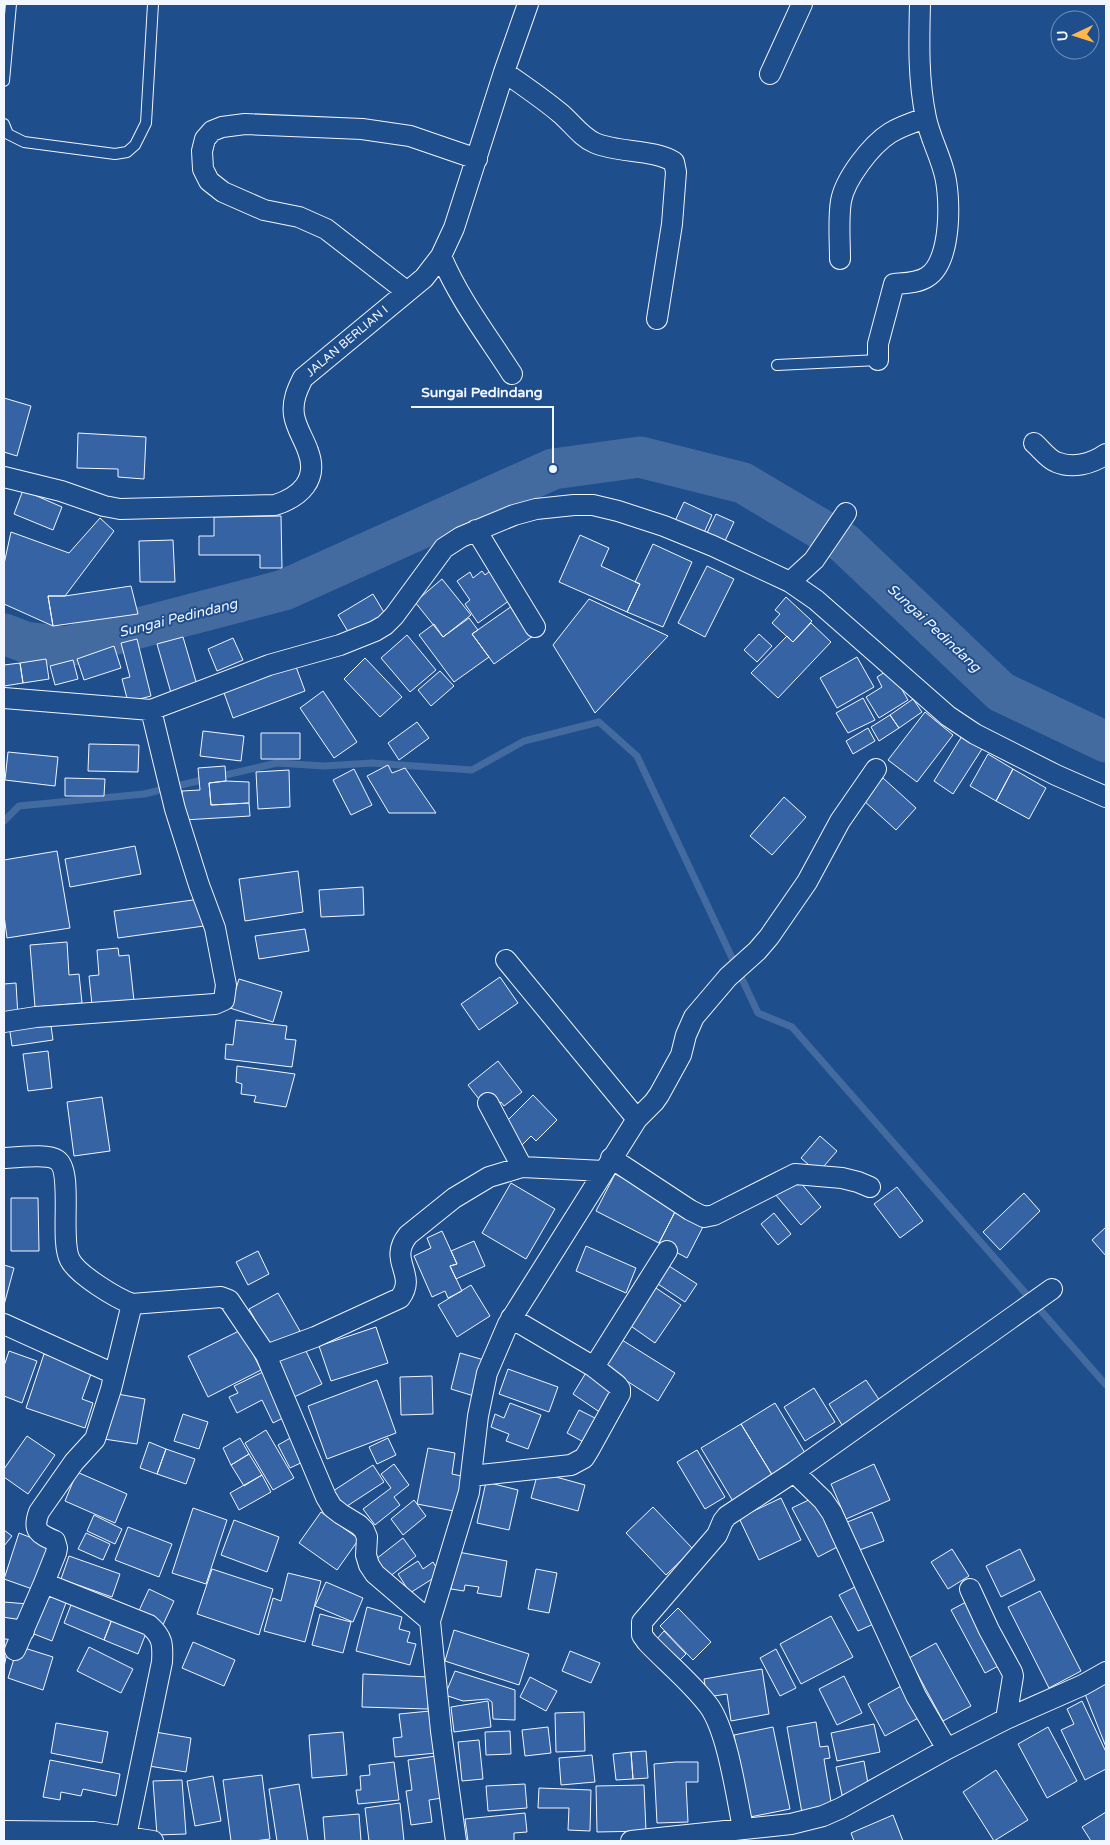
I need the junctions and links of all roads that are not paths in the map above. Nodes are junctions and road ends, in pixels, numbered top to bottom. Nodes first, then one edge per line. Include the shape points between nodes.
1 (11, 4) edge
2 (154, 4) edge
3 (528, 4) edge
4 (802, 4) edge
5 (920, 4) edge
6 (504, 72) junction
7 (770, 74) dead end
8 (4, 81) edge
9 (926, 118) junction
10 (4, 124) edge
11 (476, 159) junction
12 (441, 256) junction
13 (840, 259) dead end
14 (406, 291) junction
15 (657, 319) dead end
16 (878, 360) joint
17 (777, 365) dead end
18 (512, 374) dead end
19 (1034, 443) dead end
20 (1106, 454) edge
21 (4, 477) edge
22 (846, 512) dead end
23 (476, 530) junction
24 (790, 582) junction
25 (536, 627) dead end
26 (4, 698) edge
27 (151, 710) junction
28 (876, 769) dead end
29 (1106, 797) edge
30 (506, 960) dead end
31 (4, 1022) edge
32 (488, 1103) dead end
33 (637, 1119) junction
34 (4, 1158) edge
35 (607, 1165) junction
36 (522, 1167) junction
37 (870, 1187) dead end
38 (667, 1251) dead end
39 (1052, 1289) dead end
40 (132, 1304) junction
41 (511, 1318) junction
42 (4, 1324) edge
43 (266, 1355) junction
44 (594, 1367) junction
45 (114, 1374) junction
46 (794, 1472) junction
47 (471, 1476) junction
48 (44, 1583) junction
49 (970, 1589) dead end
50 (430, 1621) junction
51 (4, 1628) edge
52 (24, 1631) junction
53 (15, 1650) dead end
54 (1106, 1672) edge
55 (1006, 1719) junction
56 (947, 1750) junction
57 (743, 1828) junction
58 (4, 1831) edge
59 (698, 1837) edge
60 (125, 1839) edge
61 (153, 1841) edge
62 (456, 1841) edge
63 (630, 1841) edge

1 - 8 lane
2 - 10 lane via 146,123 128,152 115,154 24,142 8,134
3 - 6 street, JALAN BERLIAN I
4 - 7 street
5 - 9 street via 918,47
6 - 11 street, JALAN BERLIAN I
6 - 15 street via 594,142 674,162 672,224
9 - 13 street via 891,133 879,142 845,187 840,216
9 - 16 street via 946,178 948,228 937,266 928,276 894,284 878,344
11 - 12 street, JALAN BERLIAN I via 454,228
11 - 14 street via 410,136 362,129 245,124 222,127 205,139 203,169 209,181 223,192 264,210 300,217 320,226
12 - 14 street, JALAN BERLIAN I via 424,278
12 - 18 street via 464,303
14 - 21 street, JALAN BERLIAN I via 303,378 295,393 294,416 309,452 312,471 302,491 288,501 261,506 112,508
16 - 17 lane
19 - 20 street via 1054,462 1073,465 1087,464
22 - 24 street via 814,560
23 - 24 street via 536,509 593,505 664,526
23 - 25 street
23 - 27 street via 444,548 394,616 375,631 340,646 269,665
24 - 29 street via 816,600 948,716 975,734
26 - 27 street
27 - 31 street via 175,809 215,928 226,985 224,1000 215,1004
28 - 33 street via 840,821 807,882 778,924 757,951 694,1017 682,1055 659,1095
30 - 33 street
32 - 36 street
33 - 35 street
34 - 40 street via 50,1157 60,1162 65,1185 69,1259 77,1271
35 - 36 street
35 - 37 street via 704,1217 795,1174 842,1178
35 - 41 street
36 - 43 street via 489,1177 454,1198 408,1235 399,1250 406,1284 400,1298 315,1337
38 - 44 street
39 - 46 street
40 - 43 street via 221,1297 230,1300
40 - 45 street
41 - 44 street
41 - 47 street via 487,1373
42 - 45 street
43 - 50 street via 332,1507 364,1530 366,1555 374,1574
44 - 47 street via 617,1385 620,1394 584,1458 571,1465
45 - 48 street via 95,1439 74,1462 39,1512 36,1521 39,1532 55,1541 57,1548
46 - 56 street via 832,1513 916,1696
46 - 57 street via 727,1516 717,1535 642,1622 642,1634 647,1642 715,1715 732,1772
47 - 50 street
48 - 52 street
48 - 60 street via 149,1625 162,1641 162,1662
49 - 55 street via 1012,1672
50 - 62 street
51 - 52 street
52 - 53 street
54 - 55 street
55 - 56 street
56 - 57 street via 823,1816 791,1824
57 - 59 street
58 - 60 street via 94,1832
59 - 63 street
60 - 61 street

